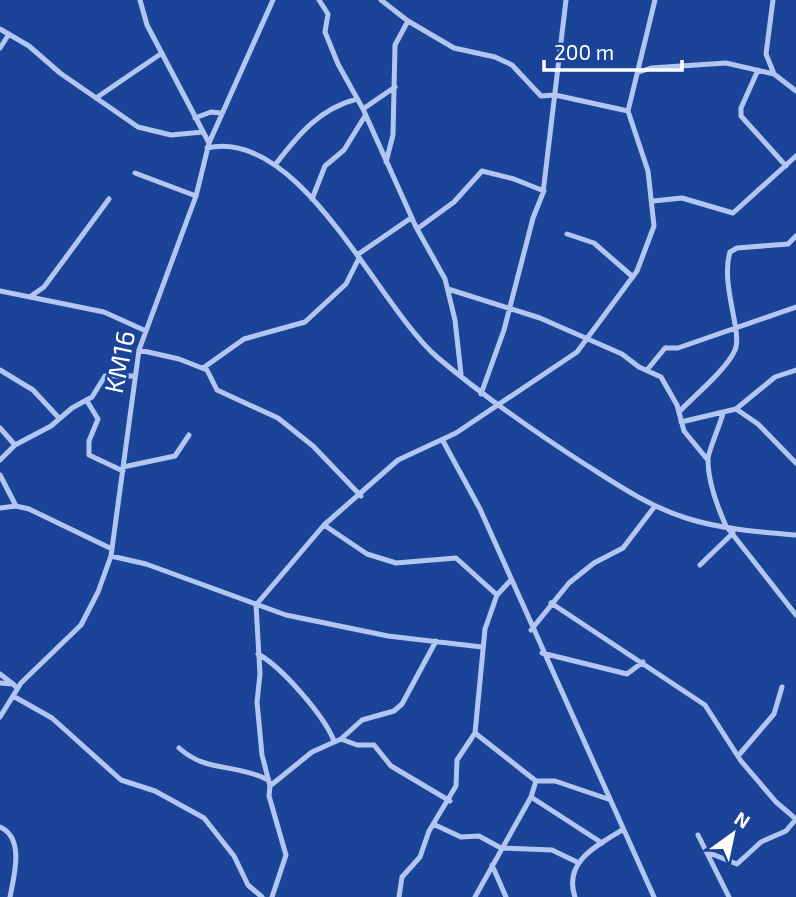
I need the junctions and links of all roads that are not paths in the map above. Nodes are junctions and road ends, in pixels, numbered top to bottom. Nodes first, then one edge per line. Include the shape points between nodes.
1 (141, 0) edge
2 (273, 0) edge
3 (319, 0) edge
4 (381, 0) edge
5 (566, 0) edge
6 (655, 0) edge
7 (773, 0) edge
8 (408, 21) junction
9 (0, 29) edge
10 (9, 34) junction
11 (0, 48) edge
12 (162, 53) junction
13 (769, 64) junction
14 (760, 71) junction
15 (639, 72) junction
16 (774, 74) junction
17 (395, 87) junction
18 (796, 91) edge
19 (555, 95) junction
20 (96, 98) junction
21 (357, 99) junction
22 (628, 111) junction
23 (221, 113) junction
24 (364, 113) junction
25 (195, 118) junction
26 (203, 132) junction
27 (208, 145) junction
28 (795, 159) edge
29 (386, 162) junction
30 (275, 165) junction
31 (786, 166) junction
32 (135, 173) dead end
33 (544, 191) junction
34 (196, 196) junction
35 (109, 199) dead end
36 (312, 199) junction
37 (653, 201) junction
38 (411, 218) junction
39 (417, 229) junction
40 (567, 233) dead end
41 (796, 236) edge
42 (358, 257) junction
43 (369, 271) junction
44 (352, 275) junction
45 (633, 277) junction
46 (449, 289) junction
47 (0, 290) edge
48 (31, 296) junction
49 (796, 307) edge
50 (510, 308) junction
51 (735, 329) junction
52 (146, 331) junction
53 (587, 340) junction
54 (139, 350) junction
55 (203, 368) junction
56 (0, 370) edge
57 (647, 370) junction
58 (796, 370) edge
59 (461, 375) junction
60 (134, 376) junction
61 (483, 395) junction
62 (87, 401) junction
63 (497, 405) junction
64 (736, 409) junction
65 (680, 412) junction
66 (723, 413) junction
67 (486, 414) junction
68 (58, 418) junction
69 (681, 422) junction
70 (0, 428) edge
71 (189, 435) dead end
72 (443, 441) junction
73 (15, 445) junction
74 (707, 458) junction
75 (0, 460) edge
76 (796, 463) edge
77 (123, 469) junction
78 (0, 475) edge
79 (361, 496) junction
80 (16, 506) junction
81 (655, 506) junction
82 (0, 508) edge
83 (324, 525) junction
84 (726, 526) junction
85 (733, 533) junction
86 (796, 535) edge
87 (111, 552) junction
88 (700, 565) dead end
89 (510, 581) junction
90 (498, 595) junction
91 (551, 603) junction
92 (256, 605) junction
93 (796, 615) edge
94 (531, 630) junction
95 (436, 641) junction
96 (482, 647) junction
97 (542, 653) junction
98 (258, 654) junction
99 (643, 662) junction
100 (0, 674) edge
101 (0, 683) edge
102 (15, 686) junction
103 (782, 687) dead end
104 (13, 696) junction
105 (0, 717) edge
106 (475, 733) junction
107 (341, 739) junction
108 (334, 741) junction
109 (179, 748) dead end
110 (738, 756) junction
111 (266, 779) junction
112 (536, 781) junction
113 (270, 786) junction
114 (531, 797) junction
115 (608, 799) junction
116 (450, 801) junction
117 (796, 819) edge
118 (433, 824) junction
119 (0, 827) edge
120 (622, 830) junction
121 (698, 835) dead end
122 (602, 843) junction
123 (501, 848) junction
124 (707, 852) junction
125 (577, 862) junction
126 (492, 865) junction
127 (10, 897) edge
128 (262, 897) edge
129 (272, 897) edge
130 (399, 897) edge
131 (475, 897) edge
132 (506, 897) edge
133 (575, 897) edge
134 (654, 897) edge
135 (729, 897) edge

1 - 12 street via 147,25
2 - 23 street, KM16
3 - 21 street via 328,14 327,37
4 - 8 street
5 - 19 street
6 - 15 street
7 - 13 street via 766,51
8 - 17 street via 396,39
8 - 19 street via 454,48 511,64 541,96
9 - 10 street
10 - 11 street
10 - 20 street
12 - 20 street
12 - 25 street
13 - 14 street
13 - 16 street
14 - 15 street via 716,62
14 - 16 street
14 - 31 street via 741,116
15 - 22 street
16 - 18 street
17 - 24 street
17 - 29 street via 393,135
19 - 22 street
19 - 33 street
20 - 26 street via 126,121 153,132
21 - 24 street
21 - 30 street via 328,109
22 - 37 street
23 - 25 street
23 - 27 street, KM16
24 - 29 street
24 - 36 street via 344,150 325,166
25 - 26 street
26 - 27 street
27 - 30 street via 245,149
27 - 34 street, KM16
28 - 31 street
29 - 38 street
30 - 36 street
31 - 37 street via 733,213 686,199
32 - 34 street
33 - 39 street via 482,171 454,202
33 - 50 street
34 - 52 street, KM16
35 - 48 street via 44,287
36 - 42 street
37 - 45 street via 654,232
38 - 39 street
38 - 42 street
39 - 46 street
40 - 45 street via 594,243
41 - 51 street via 788,244 730,252 726,287
42 - 43 street
42 - 44 street
43 - 44 street
43 - 59 street via 425,346
44 - 55 street via 305,322 244,339
45 - 53 street
46 - 50 street
46 - 59 street
47 - 48 street
48 - 52 street via 104,312
49 - 51 street
50 - 53 street
50 - 61 street
51 - 57 street via 678,348 664,348
51 - 65 street via 735,351
52 - 54 street, KM16
53 - 57 street
53 - 63 street via 577,352
54 - 55 street
54 - 60 street, KM16
55 - 79 street via 217,390 293,429
56 - 68 street via 33,390
57 - 65 street via 661,377
58 - 64 street via 775,377
59 - 61 street
60 - 62 street via 105,376
60 - 77 street, KM16
61 - 63 street
61 - 67 street
62 - 68 street
62 - 77 street via 98,419 89,441 89,456
63 - 67 street
63 - 81 street
64 - 66 street
64 - 76 street via 758,424
65 - 69 street
66 - 69 street
66 - 74 street
67 - 72 street
68 - 73 street
69 - 74 street
70 - 73 street
71 - 77 street via 175,456
72 - 79 street via 398,460
72 - 89 street via 480,509
73 - 75 street
74 - 84 street
77 - 87 street, KM16
78 - 80 street
79 - 83 street
80 - 82 street
80 - 87 street
81 - 84 street
81 - 91 street via 623,548 594,563
83 - 90 street via 366,554 396,563 456,558
83 - 92 street
84 - 85 street
84 - 86 street
85 - 88 street
85 - 93 street
87 - 92 street
87 - 102 street, KM16 via 98,592 80,625
89 - 90 street
89 - 94 street
90 - 96 street
91 - 94 street
91 - 99 street
92 - 95 street via 368,632
92 - 98 street
94 - 97 street
95 - 96 street
95 - 107 street via 402,704 394,711 362,720
96 - 106 street
97 - 99 street via 627,674
97 - 115 street
98 - 108 street via 325,720
98 - 111 street via 257,702
99 - 110 street via 705,705
100 - 102 street
101 - 102 street
102 - 104 street, KM16
103 - 110 street via 774,714
104 - 105 street, KM16
104 - 128 street via 60,724 121,780 155,791 204,818 234,856 248,885
106 - 112 street
106 - 116 street via 457,760 458,780
107 - 108 street
107 - 116 street via 374,745 391,766
108 - 113 street via 312,752
109 - 111 street via 195,762 245,769
110 - 117 street
111 - 113 street
112 - 114 street
112 - 115 street via 555,781
113 - 129 street via 286,855
114 - 122 street
114 - 123 street
115 - 120 street
116 - 118 street
117 - 124 street via 737,864
118 - 123 street via 461,837 479,836
118 - 130 street via 420,857 402,877
119 - 127 street via 10,833 14,843
120 - 122 street
120 - 134 street
121 - 124 street
122 - 125 street
123 - 125 street via 552,850
123 - 126 street
124 - 135 street
125 - 133 street via 571,882
126 - 131 street
126 - 132 street

